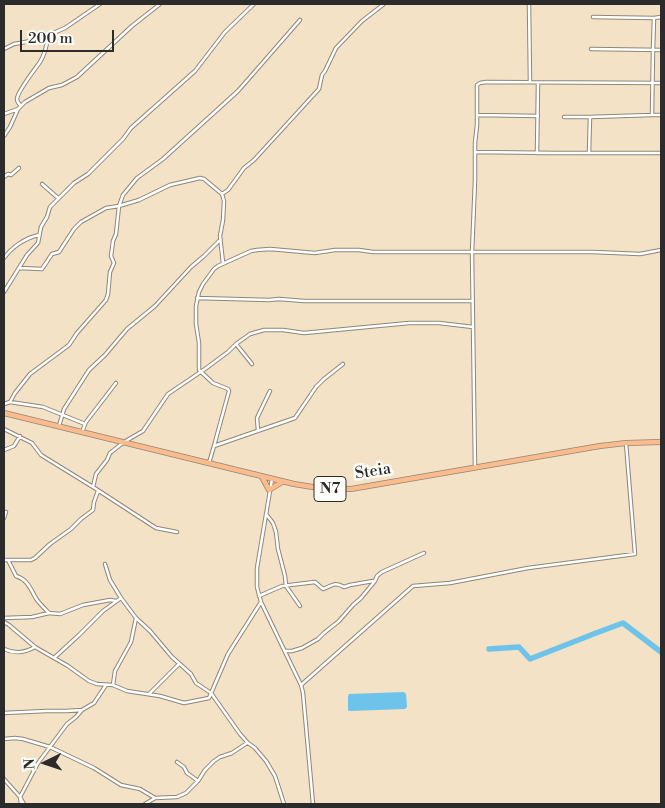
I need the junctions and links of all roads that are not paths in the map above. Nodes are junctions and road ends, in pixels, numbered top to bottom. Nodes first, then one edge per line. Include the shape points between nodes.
1 (100, 4) edge
2 (160, 4) edge
3 (254, 4) edge
4 (384, 4) edge
5 (529, 4) edge
6 (593, 17) dead end
7 (661, 17) edge
8 (654, 18) junction
9 (300, 20) dead end
10 (48, 36) junction
11 (4, 49) edge
12 (591, 49) dead end
13 (653, 50) junction
14 (661, 50) edge
15 (530, 82) junction
16 (538, 83) junction
17 (652, 83) junction
18 (661, 83) edge
19 (21, 106) junction
20 (18, 109) junction
21 (4, 114) edge
22 (476, 114) junction
23 (652, 115) junction
24 (661, 115) edge
25 (538, 116) junction
26 (564, 117) dead end
27 (590, 117) junction
28 (4, 136) edge
29 (476, 152) junction
30 (537, 153) junction
31 (589, 153) junction
32 (661, 153) edge
33 (19, 168) dead end
34 (4, 176) edge
35 (42, 184) dead end
36 (222, 194) junction
37 (58, 198) junction
38 (119, 206) junction
39 (39, 235) junction
40 (220, 241) junction
41 (661, 250) edge
42 (472, 253) junction
43 (4, 258) edge
44 (223, 263) junction
45 (19, 268) junction
46 (4, 292) edge
47 (197, 298) junction
48 (473, 301) junction
49 (473, 327) junction
50 (236, 344) junction
51 (252, 364) dead end
52 (343, 364) dead end
53 (200, 372) junction
54 (116, 383) dead end
55 (270, 391) dead end
56 (10, 402) junction
57 (4, 404) edge
58 (4, 413) edge
59 (62, 415) junction
60 (85, 424) junction
61 (59, 426) junction
62 (4, 429) edge
63 (258, 431) junction
64 (82, 432) junction
65 (20, 436) junction
66 (124, 442) junction
67 (661, 442) edge
68 (626, 443) junction
69 (214, 446) junction
70 (4, 450) edge
71 (209, 463) junction
72 (475, 468) junction
73 (262, 477) junction
74 (272, 479) junction
75 (283, 481) junction
76 (93, 487) junction
77 (269, 490) junction
78 (98, 491) junction
79 (6, 512) dead end
80 (266, 514) junction
81 (4, 518) edge
82 (177, 532) dead end
83 (424, 553) dead end
84 (4, 560) edge
85 (8, 560) junction
86 (105, 564) dead end
87 (375, 581) junction
88 (286, 586) junction
89 (259, 596) junction
90 (120, 598) junction
91 (116, 601) junction
92 (261, 602) junction
93 (300, 606) dead end
94 (49, 613) junction
95 (4, 618) edge
96 (136, 618) junction
97 (4, 622) edge
98 (34, 647) junction
99 (4, 649) edge
100 (285, 651) junction
101 (54, 658) junction
102 (179, 664) junction
103 (106, 685) junction
104 (113, 685) junction
105 (301, 685) junction
106 (211, 693) junction
107 (149, 694) junction
108 (82, 710) junction
109 (4, 714) edge
110 (4, 739) edge
111 (248, 743) junction
112 (50, 747) junction
113 (178, 762) dead end
114 (4, 778) edge
115 (198, 781) junction
116 (20, 798) junction
117 (155, 798) junction
118 (22, 804) edge
119 (145, 804) edge
120 (284, 804) edge
121 (313, 804) edge

1 - 10 street via 66,28
2 - 19 street via 77,77 49,88
3 - 37 street via 225,32 195,71 131,128 88,174
4 - 36 street via 362,20 336,48 322,75 319,89
5 - 15 street
6 - 8 street
7 - 8 street
8 - 13 street
9 - 38 street via 238,91 135,180 122,195
10 - 11 street
10 - 19 street via 41,61 18,96
12 - 13 street
13 - 14 street
13 - 17 street
15 - 16 street
15 - 22 street via 478,83
16 - 17 street
16 - 25 street
17 - 18 street
17 - 23 street
19 - 20 street
20 - 21 street
20 - 28 street
22 - 25 street
22 - 29 street
23 - 24 street
23 - 27 street
25 - 30 street
26 - 27 street
27 - 31 street
29 - 30 street
29 - 42 street
30 - 31 street
31 - 32 street
33 - 34 street
35 - 37 street
36 - 38 street via 200,178 170,185
36 - 40 street via 225,206
37 - 39 street via 49,208
38 - 45 street via 104,209 77,225 59,252 52,254 42,269
38 - 56 street via 111,256 114,263 106,300 69,345 30,374
39 - 43 street via 31,236 14,247
39 - 45 street via 38,243
40 - 44 street
40 - 59 street via 156,306 127,328 89,370
41 - 42 street via 640,254
42 - 44 street via 335,250 315,253 264,249 251,250
42 - 48 street
44 - 47 street via 202,284
45 - 46 street
47 - 48 street
47 - 53 street via 195,314
48 - 49 street
49 - 50 street via 409,323 304,333 270,329 250,334
49 - 72 street
50 - 51 street
50 - 53 street
52 - 63 street via 316,387 295,418
53 - 66 street via 168,394 144,431
53 - 69 street via 229,391
54 - 60 street
55 - 63 street via 257,418
56 - 57 street
56 - 59 street via 38,406
58 - 61 main road, Steia / N7
59 - 60 street
59 - 61 street
60 - 64 street
61 - 64 main road, Steia / N7
62 - 65 street
63 - 69 street
64 - 66 main road, Steia / N7
65 - 70 street via 14,446
65 - 76 street via 32,443 41,455
66 - 71 main road, Steia / N7
66 - 76 street via 110,453 96,474
67 - 68 main road, Steia / N7
68 - 72 main road, Steia / N7
68 - 105 street via 635,554 413,586
69 - 71 street
71 - 73 main road, Steia / N7
72 - 75 main road, Steia / N7 via 351,489 319,488
73 - 74 main road, Steia / N7
73 - 77 main road
74 - 75 main road, Steia / N7
74 - 77 street
75 - 77 main road
76 - 78 street
77 - 80 street
78 - 82 street via 156,528
78 - 85 street via 93,510 35,558
79 - 81 street
80 - 88 street via 276,532
80 - 89 street via 256,578
83 - 87 street via 387,569
84 - 85 street
85 - 94 street via 16,576 32,589
86 - 90 street
87 - 88 street via 344,587 335,584 323,589 315,582
87 - 100 street via 340,621 317,640 302,648
88 - 89 street
88 - 93 street
89 - 92 street
90 - 91 street
90 - 96 street
91 - 94 street via 84,605 60,614
91 - 101 street
92 - 100 street
92 - 106 street via 228,654
94 - 95 street
96 - 102 street
96 - 104 street via 131,642 116,671
97 - 98 street
98 - 99 street via 14,653
98 - 101 street
100 - 105 street
101 - 103 street via 89,681
102 - 106 street via 196,683
102 - 107 street
103 - 104 street
103 - 108 street via 94,703
104 - 107 street via 127,692
105 - 121 street
106 - 107 street via 206,699 188,703
106 - 111 street
108 - 109 street
108 - 112 street
110 - 112 street via 23,739
111 - 115 street via 214,761
111 - 120 street via 271,768
112 - 116 street
112 - 117 street via 94,768 118,784 140,789
113 - 115 street
114 - 116 street
115 - 117 street via 179,796
116 - 118 street
117 - 119 street

